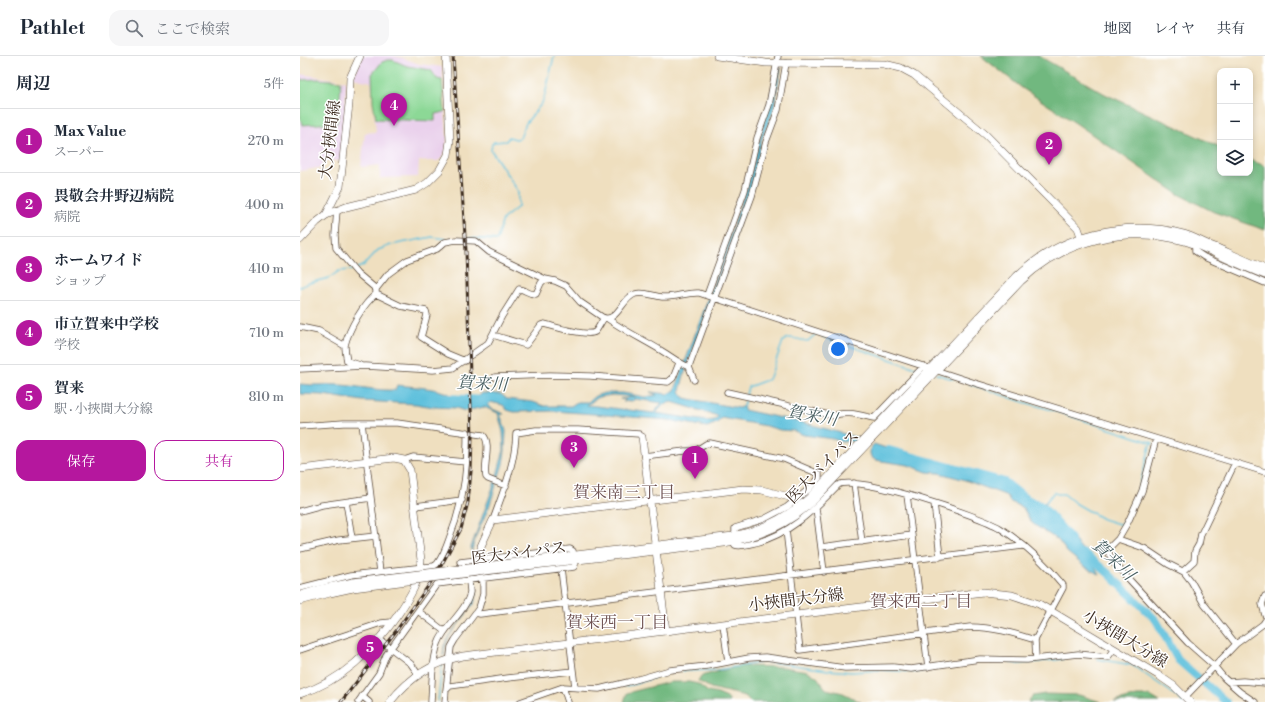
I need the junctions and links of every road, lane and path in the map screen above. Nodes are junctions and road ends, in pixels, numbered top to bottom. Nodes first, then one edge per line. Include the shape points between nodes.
1 (360, 56) edge
2 (446, 56) edge
3 (717, 56) edge
4 (781, 62) edge
5 (336, 210) junction
6 (326, 215) junction
7 (300, 240) edge
8 (1082, 240) junction
9 (1196, 244) junction
10 (1265, 268) edge
11 (1265, 275) edge
12 (545, 279) junction
13 (1265, 283) edge
14 (376, 291) junction
15 (707, 295) junction
16 (716, 298) junction
17 (606, 319) junction
18 (300, 327) edge
19 (493, 335) junction
20 (345, 346) junction
21 (465, 361) junction
22 (679, 363) junction
23 (365, 366) junction
24 (689, 367) junction
25 (300, 369) edge
26 (930, 371) junction
27 (495, 377) dead end
28 (694, 380) dead end
29 (727, 392) dead end
30 (362, 423) junction
31 (300, 426) edge
32 (466, 432) junction
33 (642, 437) joint
34 (1156, 439) junction
35 (644, 456) junction
36 (404, 460) junction
37 (367, 461) junction
38 (466, 462) junction
39 (1235, 463) junction
40 (300, 469) edge
41 (1265, 472) edge
42 (854, 482) junction
43 (506, 486) junction
44 (907, 495) junction
45 (371, 498) junction
46 (797, 499) junction
47 (462, 500) junction
48 (650, 501) junction
49 (346, 502) junction
50 (934, 503) junction
51 (415, 506) junction
52 (816, 508) junction
53 (300, 511) edge
54 (493, 520) junction
55 (786, 530) junction
56 (912, 535) junction
57 (376, 536) junction
58 (736, 537) junction
59 (352, 538) junction
60 (1118, 539) junction
61 (862, 542) junction
62 (1024, 546) junction
63 (821, 547) junction
64 (656, 548) junction
65 (300, 549) edge
66 (940, 557) junction
67 (574, 558) junction
68 (481, 559) junction
69 (915, 560) junction
70 (460, 562) dead end
71 (420, 568) junction
72 (561, 569) junction
73 (1183, 571) junction
74 (380, 572) junction
75 (824, 572) junction
76 (791, 576) junction
77 (483, 578) junction
78 (469, 580) junction
79 (353, 585) junction
80 (300, 588) edge
81 (661, 592) junction
82 (300, 595) edge
83 (1265, 596) edge
84 (920, 599) junction
85 (300, 601) edge
86 (565, 604) junction
87 (1050, 610) junction
88 (418, 611) junction
89 (476, 613) junction
90 (796, 614) junction
91 (1265, 615) edge
92 (1265, 621) edge
93 (392, 622) junction
94 (723, 624) junction
95 (444, 631) junction
96 (666, 631) junction
97 (924, 633) junction
98 (379, 640) junction
99 (1034, 640) junction
100 (569, 643) junction
101 (1236, 644) junction
102 (391, 649) junction
103 (1114, 649) junction
104 (300, 650) edge
105 (1036, 659) junction
106 (442, 662) junction
107 (728, 662) junction
108 (928, 667) junction
109 (1213, 667) junction
110 (573, 671) junction
111 (418, 674) junction
112 (1229, 682) junction
113 (1265, 683) edge
114 (575, 687) junction
115 (563, 688) junction
116 (446, 690) junction
117 (300, 694) edge
118 (362, 696) junction
119 (1188, 697) edge
120 (358, 702) edge
121 (369, 702) edge
122 (390, 702) edge
123 (431, 702) edge
124 (445, 702) edge
125 (520, 702) edge
126 (568, 702) edge
127 (1255, 702) edge

1 - 6 main road, 大分挾間線 via 350,78 341,183
2 - 5 main road via 450,140 448,155 441,169 430,181 416,190
3 - 4 main road via 745,61
4 - 8 main road via 878,63 908,71 999,147 1078,228
4 - 15 street via 744,190
4 - 16 street via 778,110 766,142 752,196
5 - 6 main road
5 - 14 street via 337,250
6 - 7 main road, 大分挾間線
8 - 9 main road, 医大バイパス via 1137,235 1175,238
8 - 10 main road, 医大バイパス via 1102,232 1124,229 1172,232 1190,236
8 - 26 main road, 医大バイパス via 1040,264
9 - 11 main road, 医大バイパス
9 - 13 street via 1195,251 1204,257
12 - 14 street via 489,252 476,241 457,240 445,242 437,249 407,260 388,274
12 - 17 street via 566,286 580,302
12 - 19 street via 536,294 522,289 517,291
14 - 20 street via 353,325
14 - 21 street via 401,306 426,311 421,337
15 - 16 street
15 - 17 street via 695,293 662,297 645,293 636,294 613,316
16 - 24 street
16 - 26 street
17 - 19 street via 592,333 541,325 526,345
17 - 22 street
18 - 20 street via 319,330
19 - 21 street via 486,346
20 - 23 street via 347,360
21 - 23 street via 454,368 433,370
22 - 24 street
22 - 27 street via 673,378 668,382 590,376
23 - 25 street
24 - 28 street
26 - 29 street via 874,418 847,414 834,416
26 - 34 street
26 - 58 main road via 802,504 760,529
26 - 58 main road, 医大バイパス via 807,507 783,524 753,537
30 - 31 street
30 - 32 street via 406,424
30 - 37 street
32 - 38 street
32 - 43 street via 483,434 486,437 485,476
33 - 35 main road
33 - 43 street via 639,434 586,430 536,430 516,433
34 - 39 street
34 - 60 street via 1142,491
35 - 46 street via 695,451 710,443 784,458 820,476
35 - 48 main road
36 - 37 main road via 394,458
36 - 38 street via 413,457
36 - 51 main road via 410,470
37 - 40 main road
37 - 45 street
38 - 47 street
39 - 41 street
39 - 73 street via 1201,534 1194,561
42 - 44 street
42 - 52 street via 838,485
42 - 61 street
43 - 54 street
44 - 50 street
44 - 56 street
45 - 49 street
45 - 57 street
46 - 48 main road via 762,490 743,489
46 - 58 street via 764,519 735,528
47 - 51 street
47 - 71 street via 451,535 439,561 434,566
48 - 54 main road
48 - 64 main road
49 - 53 street
49 - 59 street
50 - 62 street via 990,523
50 - 66 street
51 - 71 main road via 421,554
52 - 55 street
52 - 63 street
54 - 68 main road via 482,543
55 - 58 street via 766,540 738,546 735,545
55 - 76 street
56 - 61 street
56 - 69 street
57 - 59 street
57 - 74 street
58 - 64 main road, 医大バイパス
59 - 65 street
60 - 73 street via 1144,548
60 - 109 street via 1108,551 1114,564
61 - 63 street
62 - 66 street
62 - 87 street via 1063,585
63 - 75 street
64 - 67 main road, 医大バイパス
64 - 81 main road
66 - 69 street
67 - 68 street via 573,550 570,550
67 - 72 street via 575,566
67 - 79 main road, 医大バイパス, bridge
68 - 70 street
68 - 77 street
69 - 75 street
69 - 84 street
71 - 74 street
71 - 93 main road via 412,592
72 - 77 street
72 - 86 street
73 - 101 street via 1206,607
74 - 80 street via 347,576
75 - 76 street
76 - 81 street
76 - 90 street
77 - 78 street
77 - 89 street via 484,591
78 - 88 street via 437,584
78 - 95 street via 470,592 467,602
79 - 82 main road, 医大バイパス
79 - 85 main road, 医大バイパス
81 - 86 street
81 - 96 main road
83 - 91 street via 1262,604
84 - 87 main road, 小挾間大分線 via 995,593 1023,598
84 - 90 main road, 小挾間大分線
84 - 97 street
86 - 89 street
86 - 100 street
87 - 99 street
87 - 103 main road, 小挾間大分線
88 - 95 street
88 - 102 street
89 - 106 street
90 - 94 main road, 小挾間大分線
90 - 97 street via 800,650
92 - 101 street
93 - 98 main road
93 - 104 street via 381,623
94 - 96 main road, 小挾間大分線
94 - 107 street
95 - 106 street via 438,644
96 - 100 main road, 小挾間大分線
97 - 99 street via 985,627
97 - 108 street
98 - 102 street
98 - 117 main road via 339,675
99 - 105 street
100 - 106 main road, 小挾間大分線 via 463,656
100 - 110 street
101 - 109 street
102 - 111 street via 413,666
102 - 118 street via 379,673
103 - 105 street via 1108,657 1078,654
103 - 119 main road, 小挾間大分線 via 1158,675
105 - 108 street via 980,659
106 - 111 main road, 小挾間大分線
106 - 116 street
106 - 123 street
107 - 108 street via 759,657 845,668
107 - 114 street via 670,670 599,689
109 - 112 street
109 - 119 street
110 - 114 street
110 - 116 street via 450,686
111 - 122 main road, 小挾間大分線
112 - 113 street
112 - 127 street
114 - 115 street
115 - 125 street
115 - 126 street
116 - 124 street
118 - 120 street
118 - 121 street

